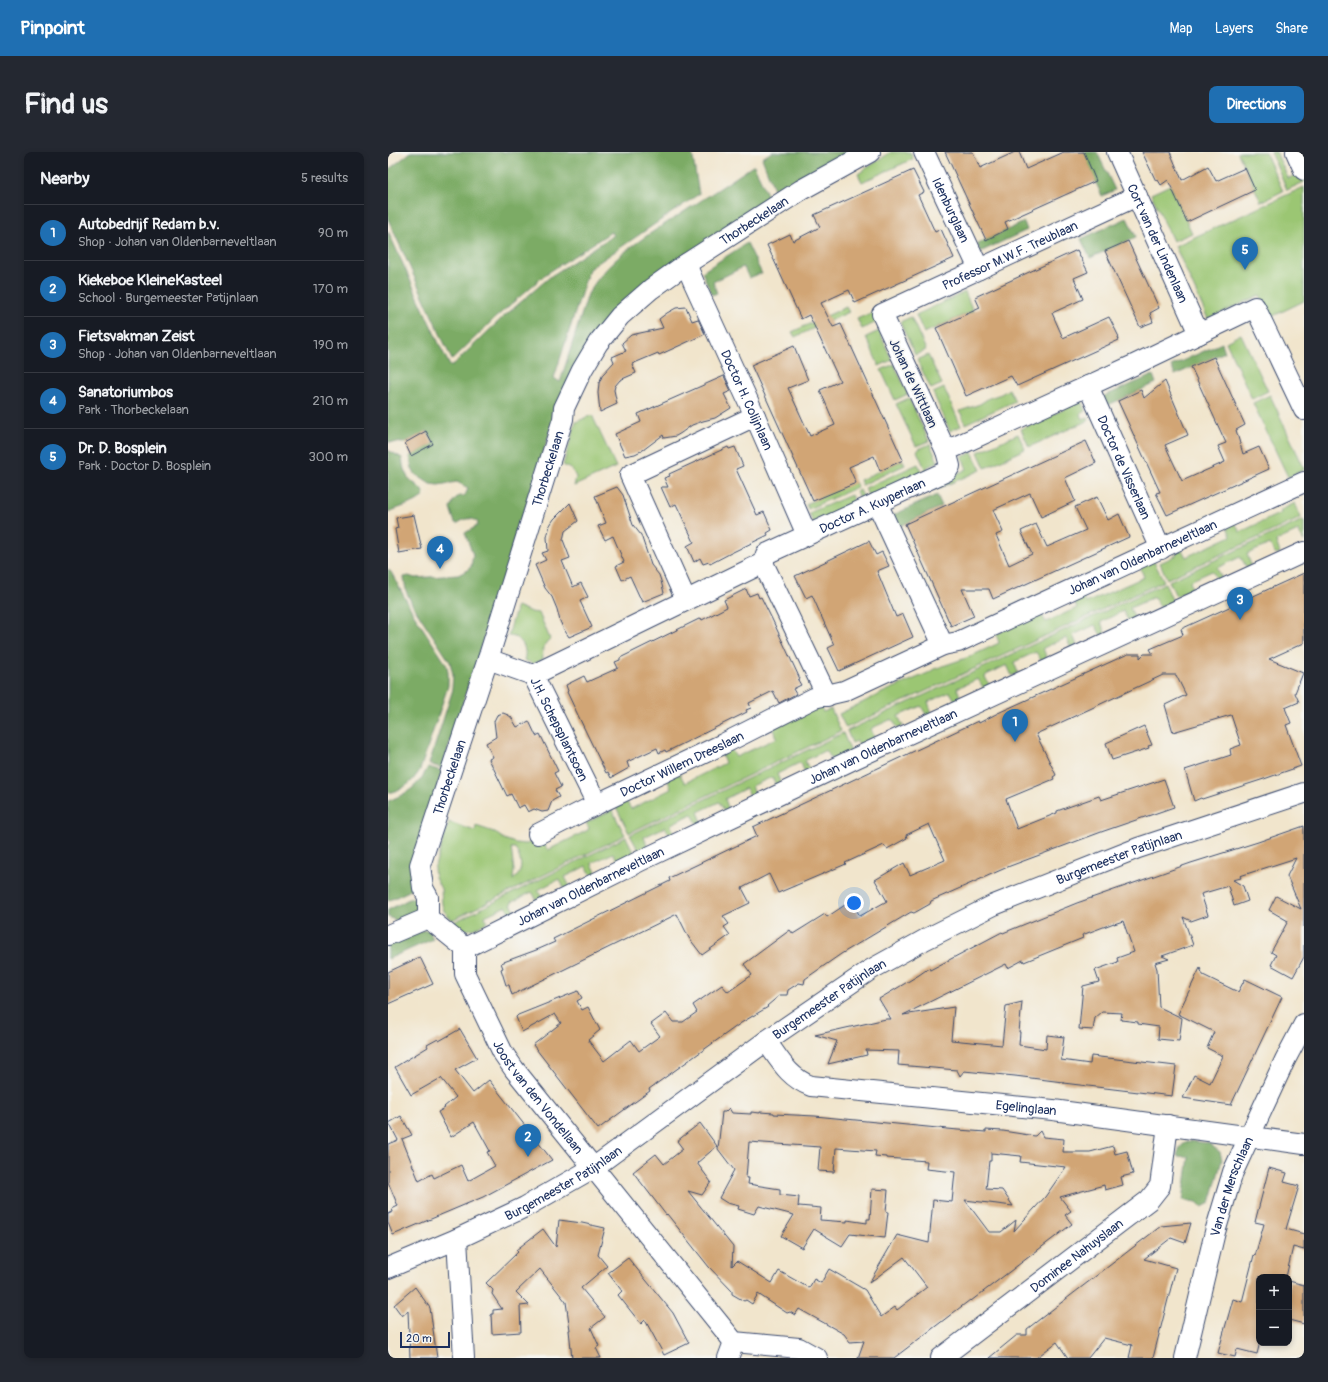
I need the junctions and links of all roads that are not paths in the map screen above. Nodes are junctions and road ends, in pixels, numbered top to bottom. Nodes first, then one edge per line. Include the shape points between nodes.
1 (870, 152) edge
2 (924, 152) edge
3 (1116, 152) edge
4 (1296, 152) edge
5 (1304, 170) edge
6 (1137, 196) junction
7 (686, 264) junction
8 (979, 269) junction
9 (882, 314) joint
10 (1199, 334) junction
11 (1088, 386) junction
12 (1304, 410) edge
13 (755, 416) junction
14 (946, 451) junction
15 (1304, 482) edge
16 (877, 503) junction
17 (808, 535) junction
18 (1161, 549) junction
19 (1304, 552) edge
20 (763, 563) junction
21 (686, 600) junction
22 (943, 645) junction
23 (488, 659) junction
24 (534, 675) junction
25 (827, 696) junction
26 (1304, 793) edge
27 (597, 804) junction
28 (538, 834) dead end
29 (428, 918) junction
30 (388, 935) edge
31 (466, 948) junction
32 (1304, 1024) edge
33 (766, 1041) junction
34 (1168, 1125) junction
35 (1250, 1136) junction
36 (1304, 1144) edge
37 (593, 1168) junction
38 (457, 1239) junction
39 (388, 1268) edge
40 (731, 1350) edge
41 (464, 1358) edge
42 (817, 1358) edge
43 (941, 1358) edge
44 (1185, 1358) edge

1 - 7 street, Thorbeckelaan via 802,190
2 - 8 street, Idenburglaan
3 - 6 street, Cort van der Lindenlaan
4 - 5 street
6 - 8 street, Professor M.W.F. Treublaan
6 - 10 street, Cort van der Lindenlaan
7 - 13 street, Doctor H. Colijnlaan
7 - 23 street, Thorbeckelaan via 651,289 620,316 598,343 582,370 564,408 563,419
8 - 9 street, Professor M.W.F. Treublaan
9 - 14 street, Johan de Wittlaan
10 - 11 street
10 - 12 street via 1255,307
11 - 14 street
11 - 18 street, Doctor de Visserlaan
13 - 17 street, Doctor H. Colijnlaan
13 - 21 street via 630,475
14 - 16 street, Doctor A. Kuyperlaan via 950,466 946,471
15 - 18 street, Johan van Oldenbarneveltlaan
16 - 17 street, Doctor A. Kuyperlaan
16 - 22 street
17 - 20 street, Doctor A. Kuyperlaan via 766,554
18 - 22 street, Johan van Oldenbarneveltlaan via 958,642
19 - 31 street, Johan van Oldenbarneveltlaan via 856,758 640,861
20 - 21 street, Doctor A. Kuyperlaan
20 - 25 street
21 - 24 street, Doctor A. Kuyperlaan
22 - 25 street, Johan van Oldenbarneveltlaan via 844,691
23 - 24 street, J.H. Schepsplantsoen
23 - 29 street, Thorbeckelaan via 420,865 428,897
24 - 27 street, J.H. Schepsplantsoen
25 - 27 street, Doctor Willem Dreeslaan via 814,698
26 - 33 street, Burgemeester Patijnlaan via 1138,848 994,905 870,970
27 - 28 street, Doctor Willem Dreeslaan
29 - 30 street
29 - 31 street
31 - 37 street, Joost van den Vondellaan via 465,974 503,1053
32 - 35 street, Van der Merschlaan
33 - 34 street, Egelinglaan via 790,1074 810,1086 1053,1110
33 - 37 street, Burgemeester Patijnlaan
34 - 35 street, Egelinglaan
34 - 43 street, Dominee Nahuyslaan via 1160,1186 1149,1200
35 - 36 street, Egelinglaan
35 - 44 street, Van der Merschlaan via 1233,1172 1215,1232
37 - 38 street, Burgemeester Patijnlaan via 525,1207
37 - 40 street, Joost van den Vondellaan
38 - 39 street, Burgemeester Patijnlaan
38 - 41 street
40 - 42 street, Joost van den Vondellaan via 799,1348

